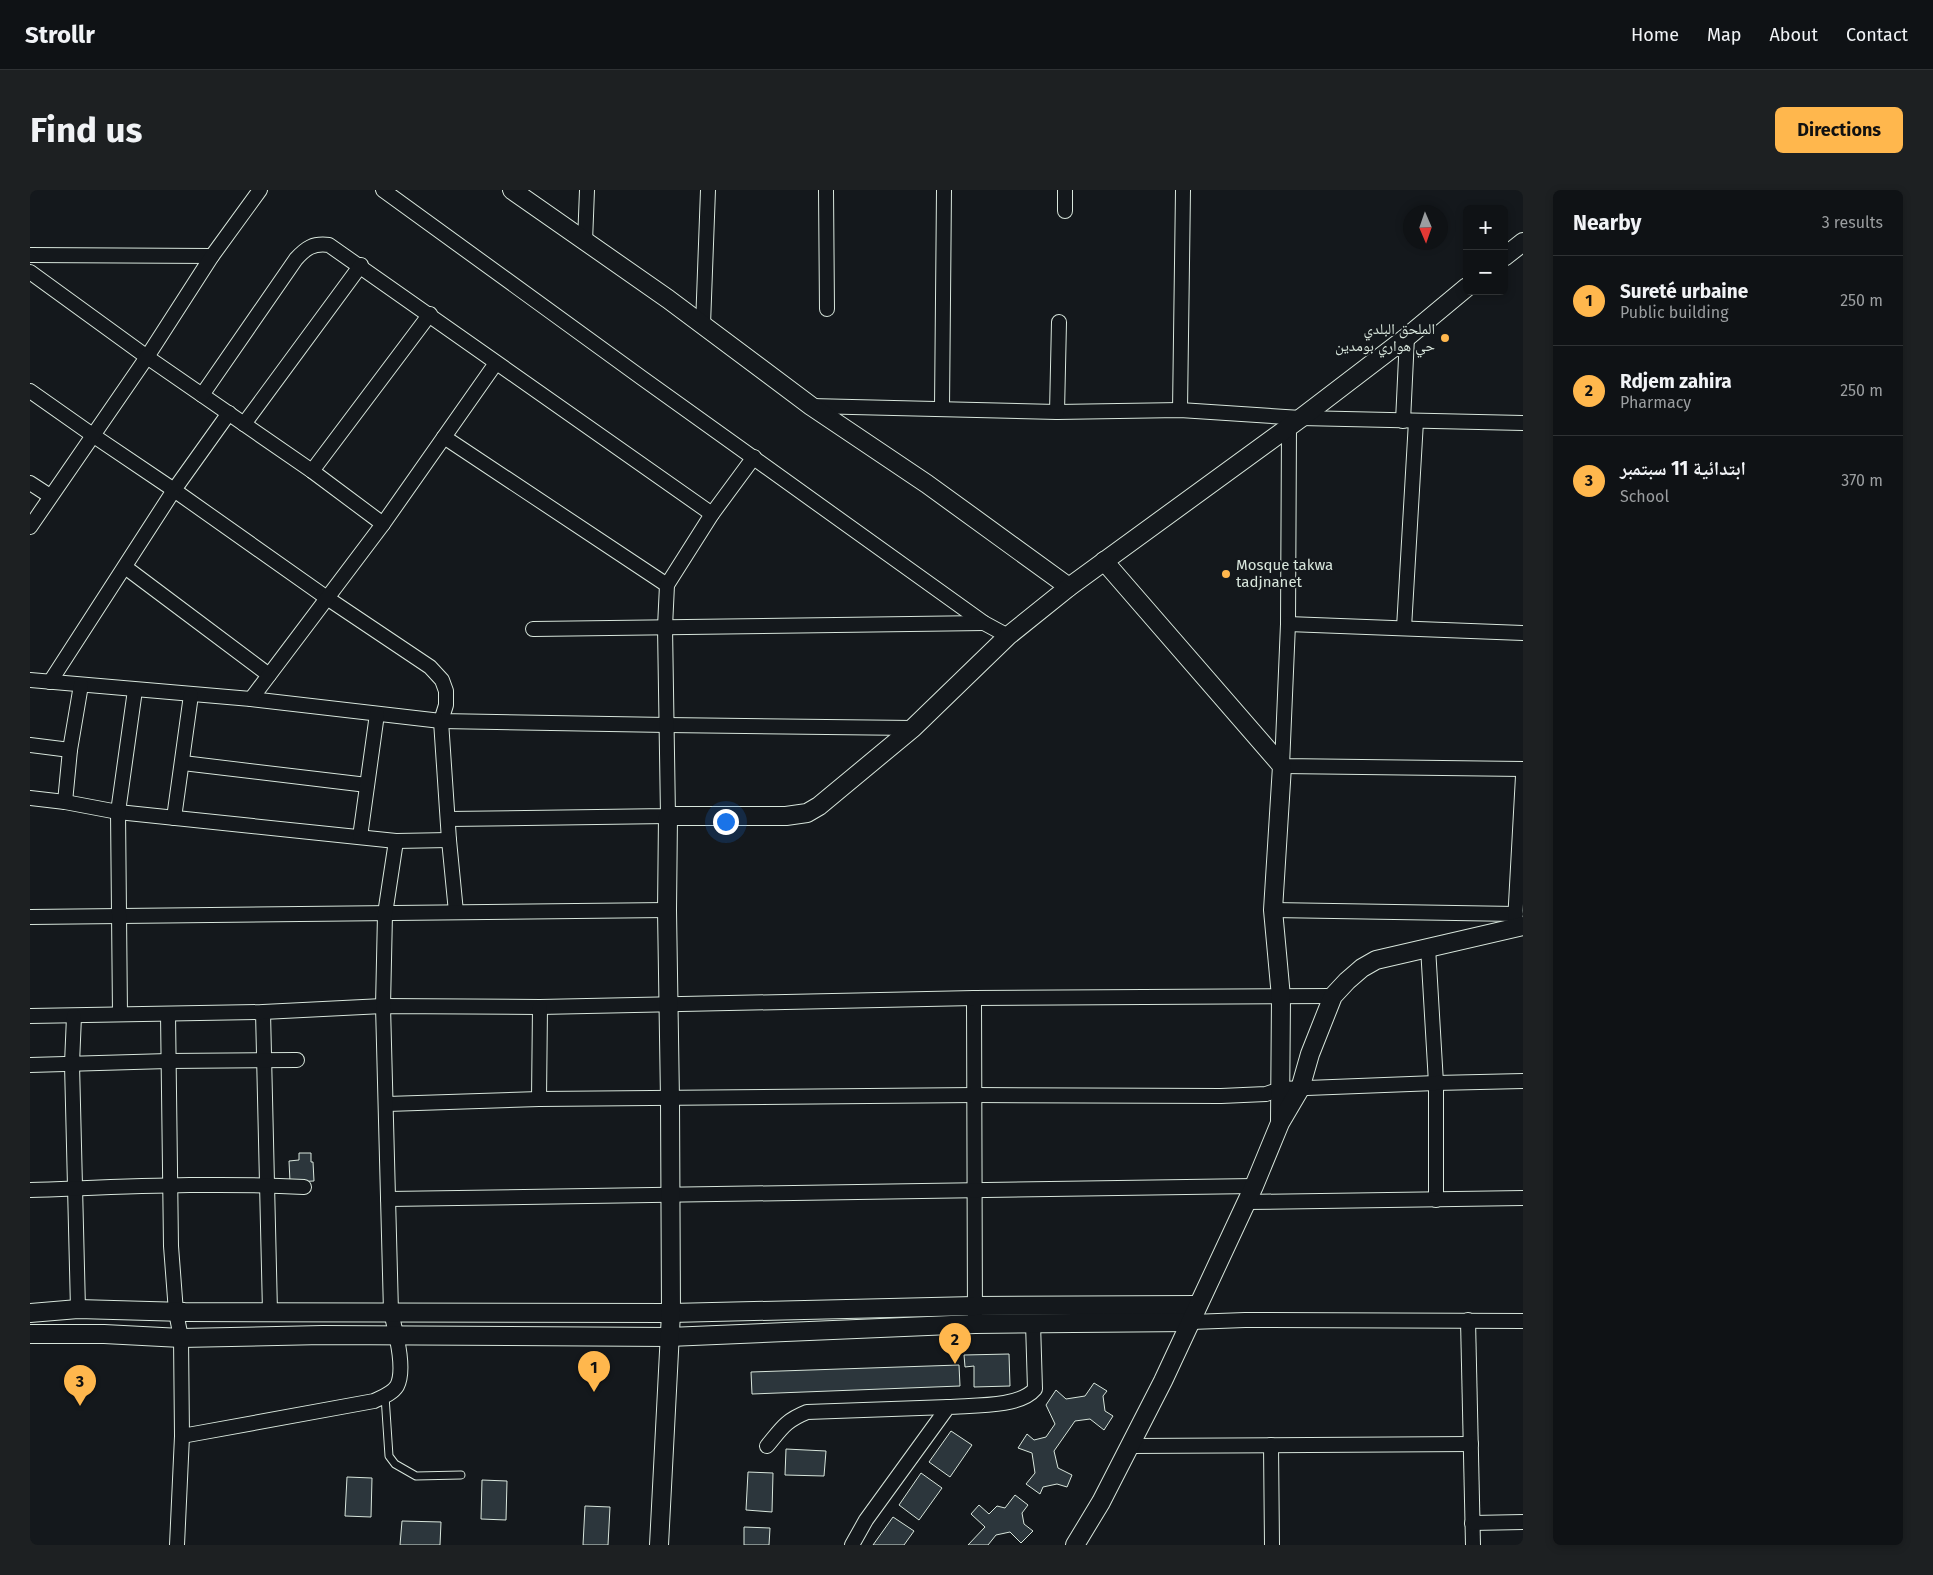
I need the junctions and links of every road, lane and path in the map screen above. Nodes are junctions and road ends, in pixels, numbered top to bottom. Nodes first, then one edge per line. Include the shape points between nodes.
1 (260, 190) edge
2 (383, 190) edge
3 (512, 190) edge
4 (587, 190) edge
5 (708, 190) edge
6 (826, 190) edge
7 (944, 190) edge
8 (1065, 190) edge
9 (1183, 190) edge
10 (1065, 211) dead end
11 (585, 242) junction
12 (1523, 242) edge
13 (1508, 254) edge
14 (30, 255) edge
15 (212, 256) junction
16 (361, 266) junction
17 (30, 272) edge
18 (1463, 290) edge
19 (826, 309) dead end
20 (430, 314) junction
21 (1059, 322) dead end
22 (704, 325) junction
23 (1407, 337) junction
24 (147, 357) junction
25 (496, 363) junction
26 (30, 391) edge
27 (202, 395) junction
28 (811, 406) junction
29 (942, 408) junction
30 (1180, 410) junction
31 (1058, 412) junction
32 (229, 413) junction
33 (1409, 421) junction
34 (1295, 423) junction
35 (1523, 423) edge
36 (244, 424) junction
37 (94, 436) junction
38 (444, 437) junction
39 (754, 457) junction
40 (312, 471) junction
41 (30, 483) edge
42 (174, 490) junction
43 (50, 496) junction
44 (712, 514) junction
45 (383, 524) junction
46 (30, 527) edge
47 (1104, 561) junction
48 (125, 567) junction
49 (667, 585) junction
50 (1069, 587) junction
51 (327, 598) junction
52 (984, 622) junction
53 (1288, 624) junction
54 (665, 627) junction
55 (533, 628) dead end
56 (1404, 628) junction
57 (1523, 634) edge
58 (1008, 636) junction
59 (269, 675) junction
60 (30, 680) edge
61 (50, 682) junction
62 (81, 685) junction
63 (135, 690) junction
64 (191, 695) junction
65 (251, 700) junction
66 (377, 714) junction
67 (441, 720) junction
68 (667, 725) junction
69 (913, 728) junction
70 (30, 745) edge
71 (70, 750) junction
72 (183, 763) junction
73 (1282, 766) junction
74 (1523, 769) edge
75 (1523, 776) edge
76 (367, 785) junction
77 (30, 798) edge
78 (65, 802) junction
79 (118, 812) junction
80 (668, 816) junction
81 (174, 818) junction
82 (448, 819) junction
83 (360, 837) junction
84 (448, 840) junction
85 (396, 841) junction
86 (667, 910) junction
87 (1273, 910) junction
88 (456, 912) junction
89 (385, 914) junction
90 (120, 915) junction
91 (30, 917) edge
92 (1518, 922) edge
93 (1428, 947) junction
94 (1333, 996) junction
95 (1281, 997) junction
96 (974, 998) junction
97 (669, 1003) junction
98 (383, 1006) junction
99 (540, 1007) junction
100 (263, 1012) junction
101 (120, 1014) junction
102 (168, 1014) junction
103 (30, 1016) edge
104 (74, 1016) junction
105 (264, 1060) junction
106 (297, 1060) dead end
107 (168, 1061) junction
108 (72, 1064) junction
109 (30, 1065) edge
110 (1436, 1082) junction
111 (1523, 1082) edge
112 (1281, 1089) junction
113 (1300, 1089) junction
114 (975, 1096) junction
115 (539, 1099) junction
116 (670, 1100) junction
117 (387, 1104) junction
118 (1280, 1123) junction
119 (266, 1185) junction
120 (170, 1186) junction
121 (1254, 1186) junction
122 (304, 1187) dead end
123 (75, 1188) junction
124 (30, 1190) edge
125 (975, 1191) junction
126 (670, 1195) junction
127 (1523, 1198) edge
128 (388, 1199) junction
129 (1436, 1200) junction
130 (1246, 1202) junction
131 (1198, 1305) junction
132 (974, 1306) junction
133 (78, 1309) junction
134 (176, 1312) junction
135 (270, 1312) junction
136 (391, 1312) junction
137 (30, 1313) edge
138 (671, 1313) junction
139 (1468, 1320) junction
140 (1523, 1321) edge
141 (1191, 1322) junction
142 (1033, 1323) junction
143 (975, 1324) junction
144 (30, 1334) edge
145 (397, 1336) junction
146 (669, 1337) junction
147 (181, 1338) junction
148 (385, 1396) junction
149 (948, 1407) junction
150 (182, 1436) junction
151 (1471, 1444) junction
152 (767, 1446) dead end
153 (1131, 1446) junction
154 (1271, 1446) junction
155 (461, 1475) dead end
156 (1523, 1522) edge
157 (1472, 1523) junction
158 (177, 1545) edge
159 (659, 1545) edge
160 (852, 1545) edge
161 (1075, 1545) edge
162 (1272, 1545) edge
163 (1473, 1545) edge

1 - 15 street
2 - 39 street
3 - 11 street
4 - 11 street
5 - 22 street
6 - 19 street
7 - 29 street
8 - 10 street
9 - 30 street
11 - 22 street
12 - 13 street
14 - 15 street
15 - 24 street
16 - 20 street
16 - 27 street via 329,245 306,248
16 - 36 street
17 - 24 street
18 - 23 street
20 - 25 street
20 - 40 street
21 - 31 street
22 - 28 street
23 - 33 street
23 - 34 street
24 - 27 street
24 - 37 street
25 - 38 street
25 - 44 street
26 - 37 street
27 - 32 street
28 - 29 street
28 - 50 street via 927,484
29 - 31 street
30 - 31 street
30 - 34 street
32 - 36 street
32 - 42 street
33 - 34 street
33 - 35 street
33 - 56 street
34 - 47 street
34 - 53 street
36 - 40 street
37 - 42 street
37 - 43 street
38 - 45 street
38 - 49 street
39 - 44 street
39 - 52 street
40 - 45 street
41 - 43 street
42 - 48 street
42 - 51 street
43 - 46 street
44 - 49 street
45 - 51 street
47 - 50 street
47 - 73 street
48 - 59 street
48 - 61 street
49 - 54 street
50 - 58 street
51 - 59 street
51 - 67 street via 430,667 442,680 446,691
52 - 54 street
52 - 58 street
53 - 56 street
53 - 73 street
54 - 55 street
54 - 68 street
56 - 57 street
58 - 69 street
59 - 65 street
60 - 61 street
61 - 62 street
62 - 63 street
62 - 71 street
63 - 64 street
63 - 79 street
64 - 65 street
64 - 72 street
65 - 66 street
66 - 67 street
66 - 76 street
67 - 68 street
67 - 82 street
68 - 69 street
68 - 80 street
69 - 80 street via 828,800 807,813 786,816
70 - 71 street
71 - 78 street
72 - 76 street
72 - 81 street
73 - 74 street
73 - 87 street
75 - 92 street
76 - 83 street
77 - 78 street
78 - 79 street
79 - 81 street
79 - 90 street
80 - 82 street
80 - 86 street
81 - 83 street
82 - 84 street
83 - 85 street
84 - 85 street
84 - 88 street
85 - 89 street
86 - 88 street
86 - 97 street
87 - 92 street
87 - 95 street
88 - 89 street
89 - 90 street
89 - 98 street
90 - 91 street
90 - 101 street
92 - 93 street
93 - 94 street via 1376,960 1362,968
93 - 110 street
94 - 95 street
94 - 113 street
95 - 96 street
95 - 112 street
96 - 97 street
96 - 114 street
97 - 99 street
97 - 116 street
98 - 99 street
98 - 100 street
98 - 117 street
99 - 115 street
100 - 102 street
100 - 105 street
101 - 102 street
101 - 104 street
102 - 107 street
103 - 104 street
104 - 108 street
105 - 106 street
105 - 107 street
105 - 119 street
107 - 108 street
107 - 120 street
108 - 109 street
108 - 123 street
110 - 111 street
110 - 113 street
110 - 129 street
112 - 113 street
112 - 114 street via 1266,1094 1221,1096
112 - 118 street
113 - 118 street
114 - 116 street
114 - 125 street
115 - 116 street
115 - 117 street
116 - 126 street
117 - 128 street
118 - 121 street
119 - 120 street
119 - 122 street
119 - 135 street
120 - 123 street
120 - 134 street
121 - 125 street
121 - 130 street
123 - 124 street
123 - 133 street
125 - 126 street
125 - 132 street
126 - 128 street
126 - 138 street
127 - 129 street
128 - 136 street
129 - 130 street
130 - 131 street
131 - 132 street
131 - 141 street
132 - 138 street
132 - 143 street
133 - 134 street
133 - 137 street
134 - 135 street
134 - 147 street
135 - 136 street
136 - 138 street
136 - 145 street
138 - 146 street
139 - 140 street
139 - 141 street
139 - 151 street
141 - 142 street
141 - 153 street
142 - 143 street
142 - 149 street via 1036,1381 1031,1394 1011,1402
143 - 146 street
144 - 147 street
145 - 146 street
145 - 147 street
145 - 148 street via 400,1374 397,1386
146 - 159 street
147 - 150 street
148 - 150 street via 374,1401
148 - 155 lane via 388,1456 395,1464 416,1476
149 - 152 street via 807,1412 785,1423
149 - 160 street via 866,1520
150 - 158 street
151 - 154 street
151 - 157 street
153 - 154 street
153 - 161 street
154 - 162 street
156 - 157 street
157 - 163 street

